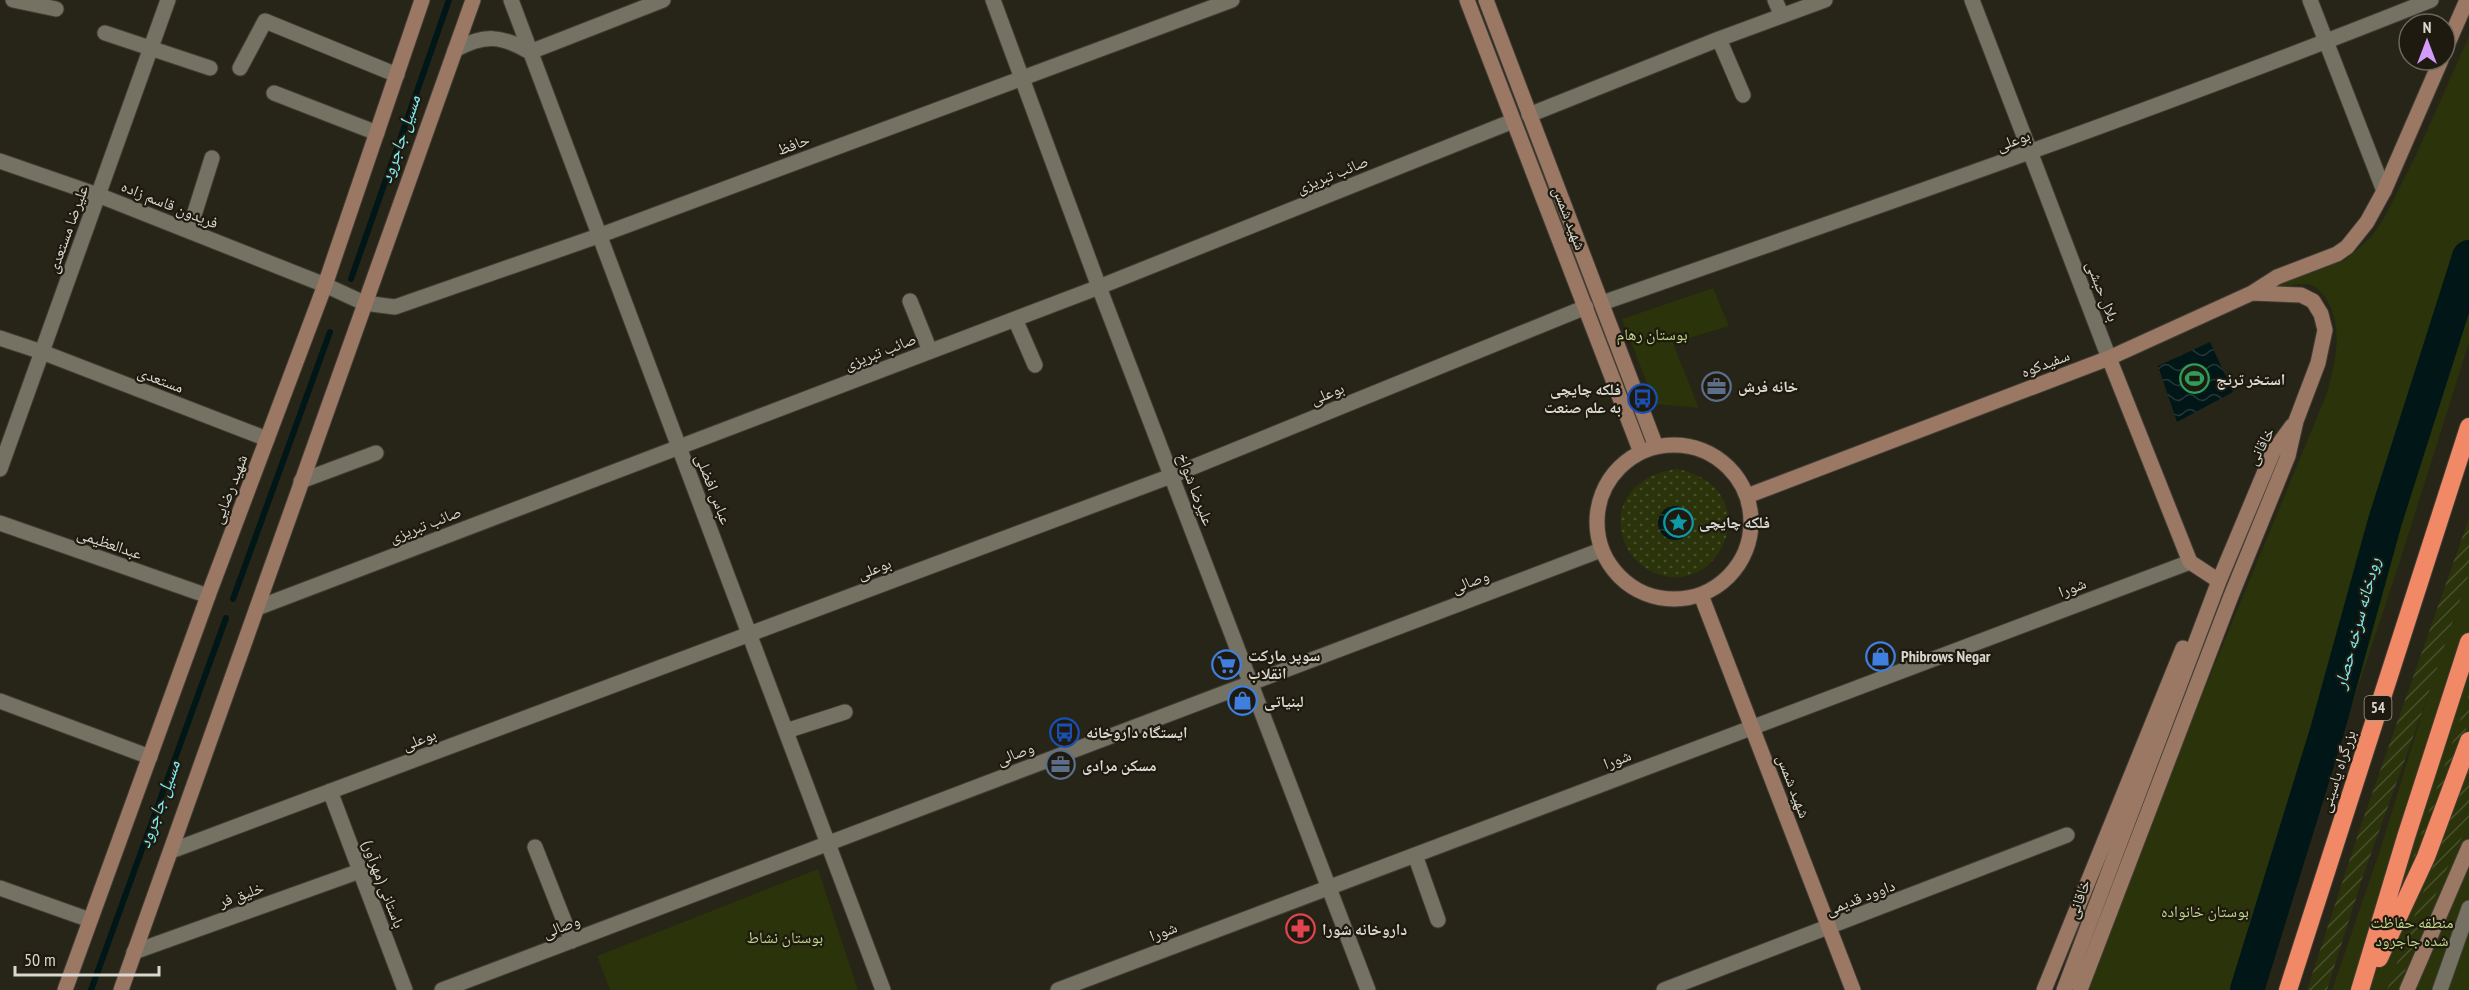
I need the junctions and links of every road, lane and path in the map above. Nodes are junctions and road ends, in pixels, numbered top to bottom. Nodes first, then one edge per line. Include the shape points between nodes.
1 (13, 0) edge
2 (168, 0) edge
3 (422, 0) edge
4 (473, 0) edge
5 (511, 0) edge
6 (663, 0) edge
7 (993, 0) edge
8 (1232, 0) edge
9 (1467, 0) edge
10 (1486, 0) edge
11 (1775, 0) edge
12 (1825, 0) edge
13 (1972, 0) edge
14 (2310, 0) edge
15 (2431, 0) edge
16 (2467, 0) edge
17 (56, 9) dead end
18 (1782, 16) junction
19 (2457, 23) edge
20 (105, 33) dead end
21 (1719, 39) junction
22 (2326, 42) junction
23 (150, 48) junction
24 (455, 50) junction
25 (530, 52) junction
26 (210, 68) dead end
27 (240, 68) dead end
28 (2436, 72) edge
29 (397, 75) junction
30 (1021, 78) junction
31 (274, 93) dead end
32 (1743, 95) dead end
33 (1529, 116) junction
34 (1513, 121) junction
35 (377, 133) junction
36 (2031, 153) junction
37 (212, 158) dead end
38 (0, 161) edge
39 (2384, 191) junction
40 (98, 195) junction
41 (189, 231) junction
42 (601, 235) junction
43 (325, 285) junction
44 (1099, 287) junction
45 (2252, 293) junction
46 (910, 301) dead end
47 (364, 303) junction
48 (1602, 303) junction
49 (1586, 307) junction
50 (1015, 319) junction
51 (0, 338) edge
52 (930, 351) junction
53 (42, 352) junction
54 (2109, 358) junction
55 (1035, 365) dead end
56 (2296, 422) junction
57 (2469, 427) edge
58 (267, 439) junction
59 (1655, 444) junction
60 (679, 447) junction
61 (1640, 450) junction
62 (376, 453) dead end
63 (0, 470) edge
64 (1171, 476) junction
65 (301, 481) junction
66 (1748, 496) junction
67 (0, 523) edge
68 (1601, 550) junction
69 (2190, 562) junction
70 (2219, 581) junction
71 (208, 596) junction
72 (1701, 596) junction
73 (257, 608) junction
74 (750, 634) junction
75 (2469, 642) edge
76 (1250, 683) junction
77 (0, 701) edge
78 (845, 712) dead end
79 (1752, 727) junction
80 (786, 731) junction
81 (2469, 741) edge
82 (150, 757) junction
83 (330, 792) junction
84 (2067, 835) dead end
85 (828, 843) junction
86 (535, 847) dead end
87 (2469, 847) edge
88 (171, 851) junction
89 (1415, 855) junction
90 (360, 871) junction
91 (1328, 887) junction
92 (0, 888) edge
93 (2468, 910) edge
94 (90, 920) junction
95 (1438, 920) dead end
96 (1829, 928) junction
97 (572, 941) junction
98 (134, 952) junction
99 (65, 990) edge
100 (121, 990) edge
101 (405, 990) edge
102 (442, 990) edge
103 (884, 990) edge
104 (1058, 990) edge
105 (1368, 990) edge
106 (1664, 990) edge
107 (1853, 990) edge
108 (2044, 990) edge
109 (2064, 990) edge
110 (2080, 990) edge
111 (2288, 990) edge
112 (2363, 990) edge
113 (2407, 990) edge
114 (2440, 990) edge

1 - 17 street
2 - 23 street, علیرضا مستعدی
3 - 29 main road, شهید رضایی
4 - 24 main road
5 - 25 street, عباس افضلی
6 - 25 street
7 - 30 street, علیرضا شواخ
8 - 30 street, حافظ
9 - 34 main road, شهید شمس
10 - 33 main road, شهید شمس
11 - 18 street
12 - 18 street
13 - 36 street, بلال حبشی
14 - 22 street
15 - 22 street, بوعلی
16 - 19 main road
18 - 21 street
20 - 23 street
21 - 32 street
21 - 33 street
22 - 36 street, بوعلی
22 - 39 street
23 - 26 street
23 - 40 street, علیرضا مستعدی
24 - 25 street via 473,41 493,38 513,42
24 - 47 main road
25 - 42 street, عباس افضلی
27 - 29 street via 266,21
28 - 39 main road
29 - 35 main road, شهید رضایی
30 - 42 street, حافظ
30 - 44 street, علیرضا شواخ
31 - 35 street
33 - 48 main road, شهید شمس
34 - 44 street, صائب تبریزی
34 - 49 main road, شهید شمس
35 - 43 main road, شهید رضایی
36 - 48 street, بوعلی
36 - 54 street, بلال حبشی
37 - 41 street
38 - 40 street, فریدون قاسم زاده
39 - 45 main road, سفیدکوه via 2348,247 2318,263 2277,277
40 - 41 street, فریدون قاسم زاده
40 - 53 street, علیرضا مستعدی
41 - 43 street, فریدون قاسم زاده
42 - 47 street, حافظ via 395,307
42 - 60 street, عباس افضلی
43 - 47 street, فریدون قاسم زاده
43 - 58 main road, شهید رضایی
44 - 50 street, صائب تبریزی
44 - 64 street, علیرضا شواخ
45 - 54 main road, سفیدکوه
45 - 56 main road via 2301,295 2313,301 2321,314 2325,330 2318,363
46 - 52 street
47 - 65 main road
48 - 59 main road, شهید شمس
49 - 61 main road, شهید شمس
49 - 64 street, بوعلی
50 - 52 street, صائب تبریزی
50 - 55 street
51 - 53 street, مستعدی
52 - 60 street, صائب تبریزی
53 - 58 street, مستعدی
53 - 63 street, علیرضا مستعدی
54 - 66 main road, سفیدکوه
54 - 69 main road, بلال حبشی
56 - 70 main road, خاقانی via 2273,452
56 - 110 main road, خاقانی via 2288,456
57 - 111 highway, بزرگراه یاسینی / 54
58 - 71 main road, شهید رضایی
59 - 61 main road
59 - 66 main road via 1696,448 1718,458 1736,475
60 - 73 street, صائب تبریزی
60 - 74 street, عباس افضلی
61 - 68 main road via 1622,464 1599,501 1596,526
62 - 65 street
64 - 74 street, بوعلی
64 - 76 street, علیرضا شواخ
65 - 73 main road
66 - 72 main road via 1752,520 1749,544 1739,566 1722,584
67 - 71 street, عبدالعظیمی
68 - 72 main road via 1613,571 1631,587 1653,597 1677,600
68 - 76 street, وصالی
69 - 70 main road
69 - 79 street, شورا
70 - 108 main road via 2206,591
70 - 109 main road, خاقانی
71 - 82 main road, شهید رضایی
72 - 79 main road, شهید شمس
73 - 88 main road
74 - 80 street, عباس افضلی
74 - 83 street, بوعلی
75 - 112 highway via 2406,837
76 - 85 street, وصالی
76 - 91 street, علیرضا شواخ
77 - 82 street
78 - 80 street
79 - 89 street, شورا
79 - 96 main road, شهید شمس
80 - 85 street, عباس افضلی
81 - 112 highway via 2426,857
82 - 94 main road, شهید رضایی
83 - 88 street, بوعلی
83 - 90 street, باستانی (مهرآور)
84 - 96 street, داوود قدیمی
85 - 97 street, وصالی
85 - 103 street, عباس افضلی
86 - 97 street
87 - 113 main road
88 - 98 main road
89 - 91 street, شورا
89 - 95 street
90 - 98 street, خلیق فر
90 - 101 street, باستانی (مهرآور)
91 - 104 street, شورا
91 - 105 street, علیرضا شواخ
92 - 94 street
93 - 114 street
94 - 99 main road, شهید رضایی
96 - 106 street, داوود قدیمی
96 - 107 main road, شهید شمس
97 - 102 street, وصالی
98 - 100 main road

